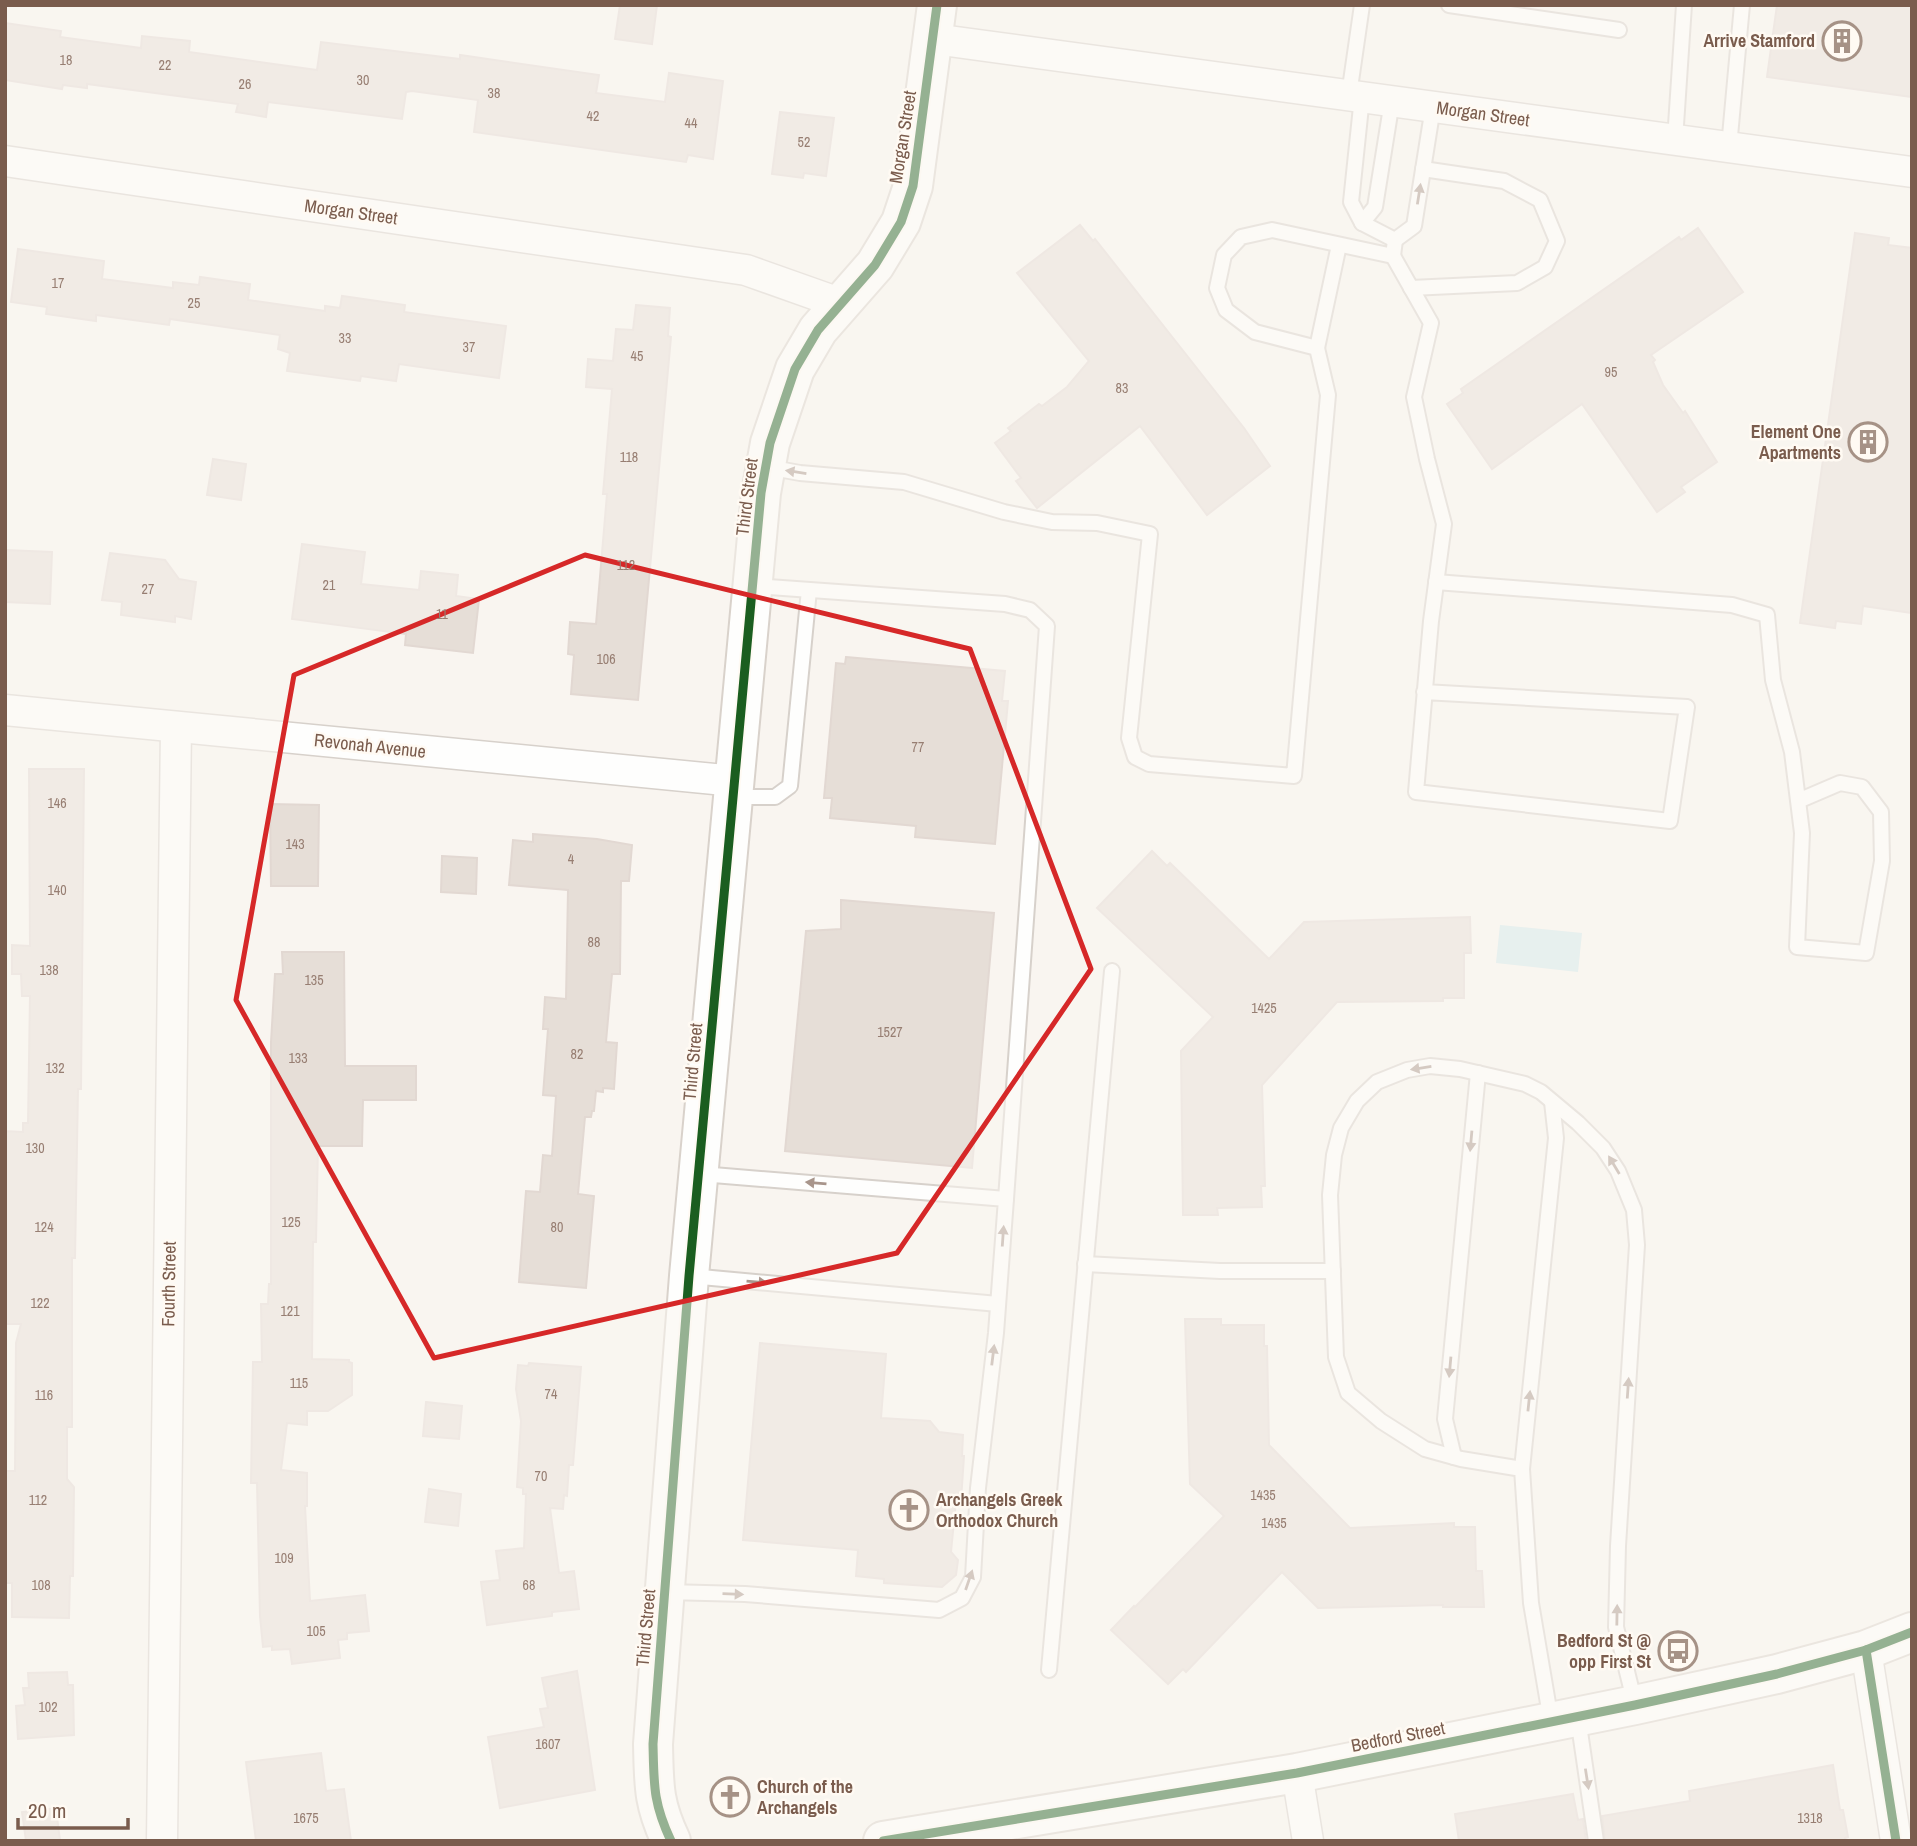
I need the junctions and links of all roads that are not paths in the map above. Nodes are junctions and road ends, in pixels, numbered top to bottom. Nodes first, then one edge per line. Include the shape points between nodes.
1 (1362, 5) edge
2 (1449, 5) edge
3 (1684, 5) edge
4 (1742, 5) edge
5 (936, 22) edge
6 (1619, 30) dead end
7 (1355, 96) junction
8 (1392, 102) junction
9 (1433, 107) junction
10 (1675, 140) junction
11 (1729, 147) junction
12 (5, 161) edge
13 (1423, 169) junction
14 (1912, 172) edge
15 (1362, 223) junction
16 (1395, 240) junction
17 (1339, 244) junction
18 (1393, 256) junction
19 (1412, 288) junction
20 (842, 304) junction
21 (1317, 348) junction
22 (765, 467) junction
23 (1436, 582) junction
24 (752, 586) junction
25 (809, 590) junction
26 (1424, 692) junction
27 (5, 710) edge
28 (176, 727) junction
29 (734, 789) junction
30 (1798, 801) junction
31 (1112, 971) dead end
32 (1478, 1073) junction
33 (1552, 1102) junction
34 (698, 1174) junction
35 (1006, 1199) junction
36 (1085, 1264) junction
37 (1333, 1271) junction
38 (690, 1276) junction
39 (998, 1304) junction
40 (1454, 1457) junction
41 (1522, 1469) junction
42 (665, 1592) junction
43 (1912, 1632) edge
44 (1866, 1650) junction
45 (1049, 1670) dead end
46 (1635, 1705) junction
47 (1564, 1719) junction
48 (1297, 1773) junction
49 (162, 1841) edge
50 (671, 1841) edge
51 (883, 1841) edge
52 (1308, 1841) edge
53 (1596, 1841) edge
54 (1896, 1841) edge

1 - 7 lane
2 - 6 lane
3 - 10 lane
4 - 11 lane
5 - 7 street, Morgan Street
5 - 20 street, Morgan Street via 914,186 889,242
7 - 8 street, Morgan Street
7 - 15 lane via 1351,202
8 - 9 street, Morgan Street
8 - 15 lane via 1375,207
9 - 10 street, Morgan Street
9 - 13 lane
10 - 11 street, Morgan Street
11 - 14 street, Morgan Street
12 - 20 street, Morgan Street via 747,270
16 -> 13 lane via 1414,226
13 - 19 lane via 1504,181 1540,200 1557,241 1545,267 1517,283
15 - 16 lane
16 - 18 lane
17 - 18 lane
17 - 21 lane
17 - 21 lane via 1272,230 1241,237 1224,255 1217,288 1226,310 1255,332
18 - 19 lane
19 - 23 lane via 1431,323 1414,397 1444,524
20 - 22 street, Third Street via 818,330 795,369
21 -> 22 lane via 1328,395 1294,776 1149,764 1135,757 1129,738 1150,534 1004,512 904,482
22 - 24 street, Third Street
23 - 26 lane
23 - 30 lane via 1732,605 1767,615 1773,680 1792,752
24 - 25 lane
24 - 29 street, Third Street
25 - 29 lane via 790,786 775,797
25 - 35 lane via 1005,604 1030,610 1047,625
26 - 26 lane via 1416,792 1670,821 1687,707
27 - 28 street, Revonah Avenue
28 - 29 street, Revonah Avenue
28 - 49 street, Fourth Street
29 - 34 street, Third Street
30 - 30 lane via 1802,833 1797,947 1866,953 1882,861 1881,812 1863,787 1840,783
31 - 36 lane
32 - 33 lane via 1525,1084
32 -> 37 lane via 1430,1066 1407,1070 1377,1082 1357,1101 1341,1128 1334,1155 1330,1195
32 -> 40 lane via 1445,1419
41 -> 33 lane via 1556,1138
46 -> 33 lane via 1616,1627 1637,1245 1634,1210 1618,1171 1602,1148
35 -> 34 lane
34 - 38 street, Third Street
39 -> 35 lane
36 - 37 lane
36 - 45 lane
37 - 40 lane via 1336,1357 1348,1393 1425,1449
38 -> 39 lane
38 - 42 street, Third Street
42 -> 39 lane via 939,1609 962,1598 973,1577
40 - 41 lane
41 - 47 lane via 1531,1603
42 - 50 street, Third Street via 653,1744 654,1794
43 - 44 street, Bedford Street
44 - 46 street, Bedford Street
44 - 54 street
46 - 47 street, Bedford Street
47 - 48 street, Bedford Street
47 -> 53 lane
48 - 51 street, Bedford Street
48 - 52 street

